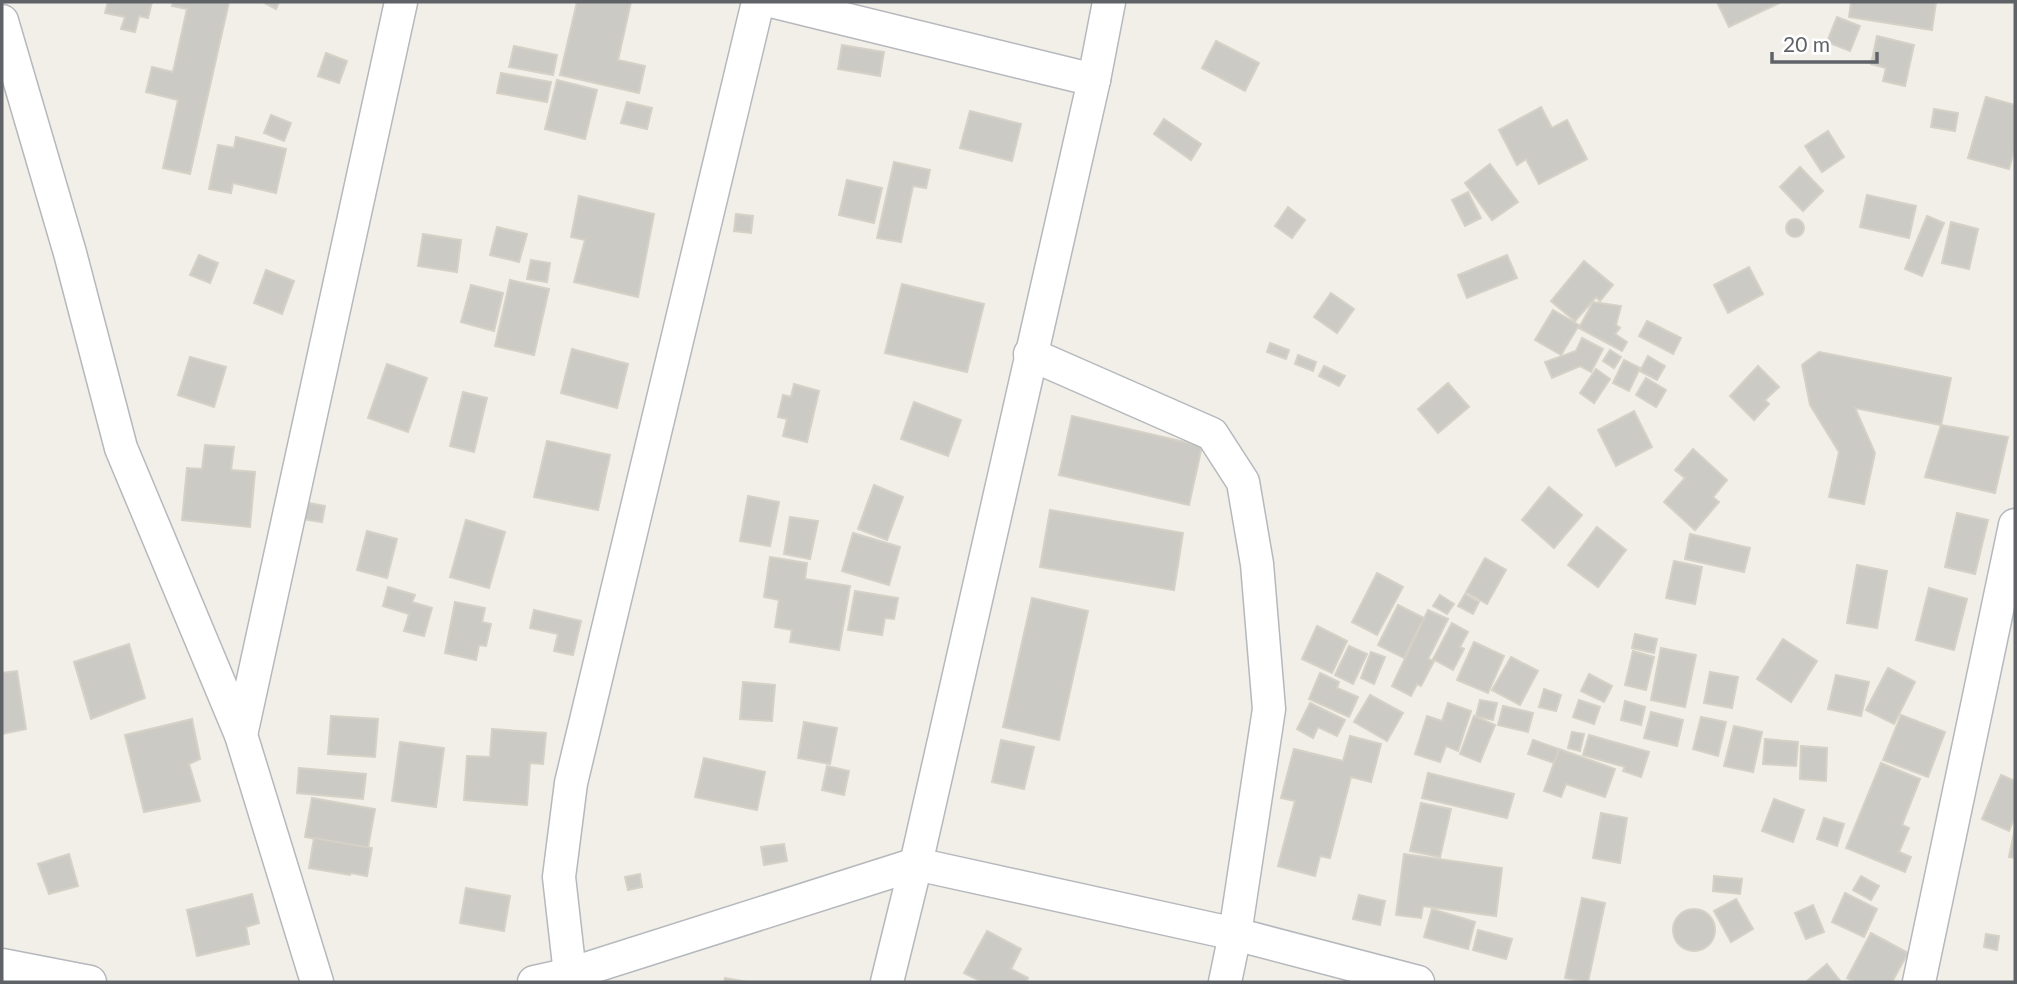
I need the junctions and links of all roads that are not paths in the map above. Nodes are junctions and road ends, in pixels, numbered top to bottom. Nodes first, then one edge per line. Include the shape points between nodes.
1 (401, 2) edge
2 (758, 2) edge
3 (775, 2) edge
4 (1109, 2) edge
5 (2, 21) edge
6 (1094, 80) junction
7 (1030, 354) junction
8 (2015, 525) edge
9 (241, 735) junction
10 (916, 864) junction
11 (1235, 934) junction
12 (2, 965) edge
13 (570, 974) junction
14 (90, 982) edge
15 (317, 982) edge
16 (534, 982) edge
17 (887, 982) edge
18 (1225, 982) edge
19 (1418, 982) edge
20 (1919, 982) edge

1 - 9 street
2 - 13 street via 571,783 559,877
3 - 6 street
4 - 6 street
5 - 9 street via 121,448
6 - 7 street
7 - 10 street
7 - 11 street via 1212,434 1243,482 1256,564 1269,709
8 - 20 street
9 - 15 street
10 - 11 street
10 - 13 street
10 - 17 street
11 - 18 street
11 - 19 street
12 - 14 street
13 - 16 street

